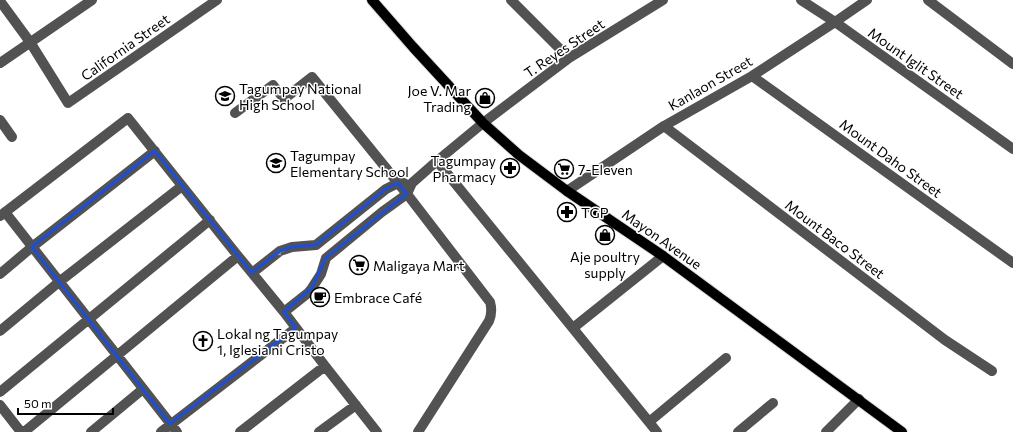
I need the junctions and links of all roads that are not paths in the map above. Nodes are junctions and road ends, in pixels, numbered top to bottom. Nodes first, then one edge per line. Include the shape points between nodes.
1 (92, 0) edge
2 (217, 0) edge
3 (372, 0) edge
4 (511, 0) edge
5 (663, 0) edge
6 (801, 0) edge
7 (867, 0) edge
8 (928, 0) edge
9 (0, 1) edge
10 (834, 22) junction
11 (30, 42) junction
12 (569, 58) junction
13 (0, 63) edge
14 (1013, 64) edge
15 (752, 76) junction
16 (235, 113) dead end
17 (0, 120) edge
18 (483, 123) junction
19 (664, 126) junction
20 (12, 137) dead end
21 (1013, 149) edge
22 (155, 151) junction
23 (437, 160) junction
24 (412, 182) junction
25 (398, 184) junction
26 (182, 186) junction
27 (567, 191) junction
28 (407, 194) junction
29 (2, 214) edge
30 (210, 220) junction
31 (316, 245) junction
32 (32, 247) junction
33 (238, 256) junction
34 (663, 256) junction
35 (326, 258) junction
36 (1013, 263) edge
37 (252, 273) junction
38 (0, 274) edge
39 (59, 282) junction
40 (284, 312) junction
41 (88, 319) junction
42 (296, 328) junction
43 (573, 328) junction
44 (0, 330) edge
45 (118, 356) junction
46 (726, 358) dead end
47 (325, 366) junction
48 (992, 371) dead end
49 (143, 389) junction
50 (0, 392) edge
51 (859, 399) junction
52 (773, 403) dead end
53 (0, 405) edge
54 (356, 405) junction
55 (649, 422) junction
56 (174, 428) edge
57 (22, 432) edge
58 (91, 432) edge
59 (161, 432) edge
60 (240, 432) edge
61 (319, 432) edge
62 (377, 432) edge
63 (418, 432) edge
64 (657, 432) edge
65 (738, 432) edge
66 (826, 432) edge
67 (902, 432) edge

1 - 11 street
2 - 11 street, California Street via 68,103
3 - 18 main road, Mayon Avenue
4 - 12 street
5 - 12 street, T. Reyes Street
6 - 10 street, Mount Iglit Street
7 - 10 street, Kanlaon Street
8 - 14 street
9 - 11 street
10 - 15 street, Kanlaon Street
10 - 21 street, Mount Iglit Street
11 - 13 street
12 - 18 street, T. Reyes Street
15 - 19 street, Kanlaon Street
15 - 36 street, Mount Daho Street
16 - 25 street via 273,85 284,99 312,77
17 - 20 street
18 - 23 street, T. Reyes Street
18 - 27 main road, Mayon Avenue via 519,155
19 - 27 street, Kanlaon Street
19 - 48 street, Mount Baco Street via 945,340
22 - 26 street
22 - 29 street via 128,118
22 - 32 street
23 - 24 street, T. Reyes Street
23 - 43 street
24 - 25 street
24 - 28 street
25 - 28 street
25 - 31 street via 386,189
26 - 30 street
26 - 39 street
27 - 34 main road, Mayon Avenue
28 - 35 street
28 - 63 street via 492,308 489,321
29 - 32 street
30 - 33 street
30 - 41 street
31 - 35 street
31 -> 37 street via 280,251
32 - 38 street
32 - 39 street
33 - 37 street
33 - 45 street
34 - 43 street
34 - 51 main road, Mayon Avenue
35 - 40 street via 321,274 312,288
37 - 40 street
39 - 41 street
39 - 44 street
40 - 42 street
41 - 45 street
41 - 50 street
42 - 47 street
42 - 56 street
43 - 55 street
45 - 49 street
45 - 57 street
46 - 55 street
47 - 54 street
47 - 60 street
49 - 56 street
49 - 58 street
51 - 66 street
51 - 67 main road, Mayon Avenue
52 - 65 street
53 - 57 street
54 - 61 street
54 - 62 street
55 - 64 street
56 - 59 street

